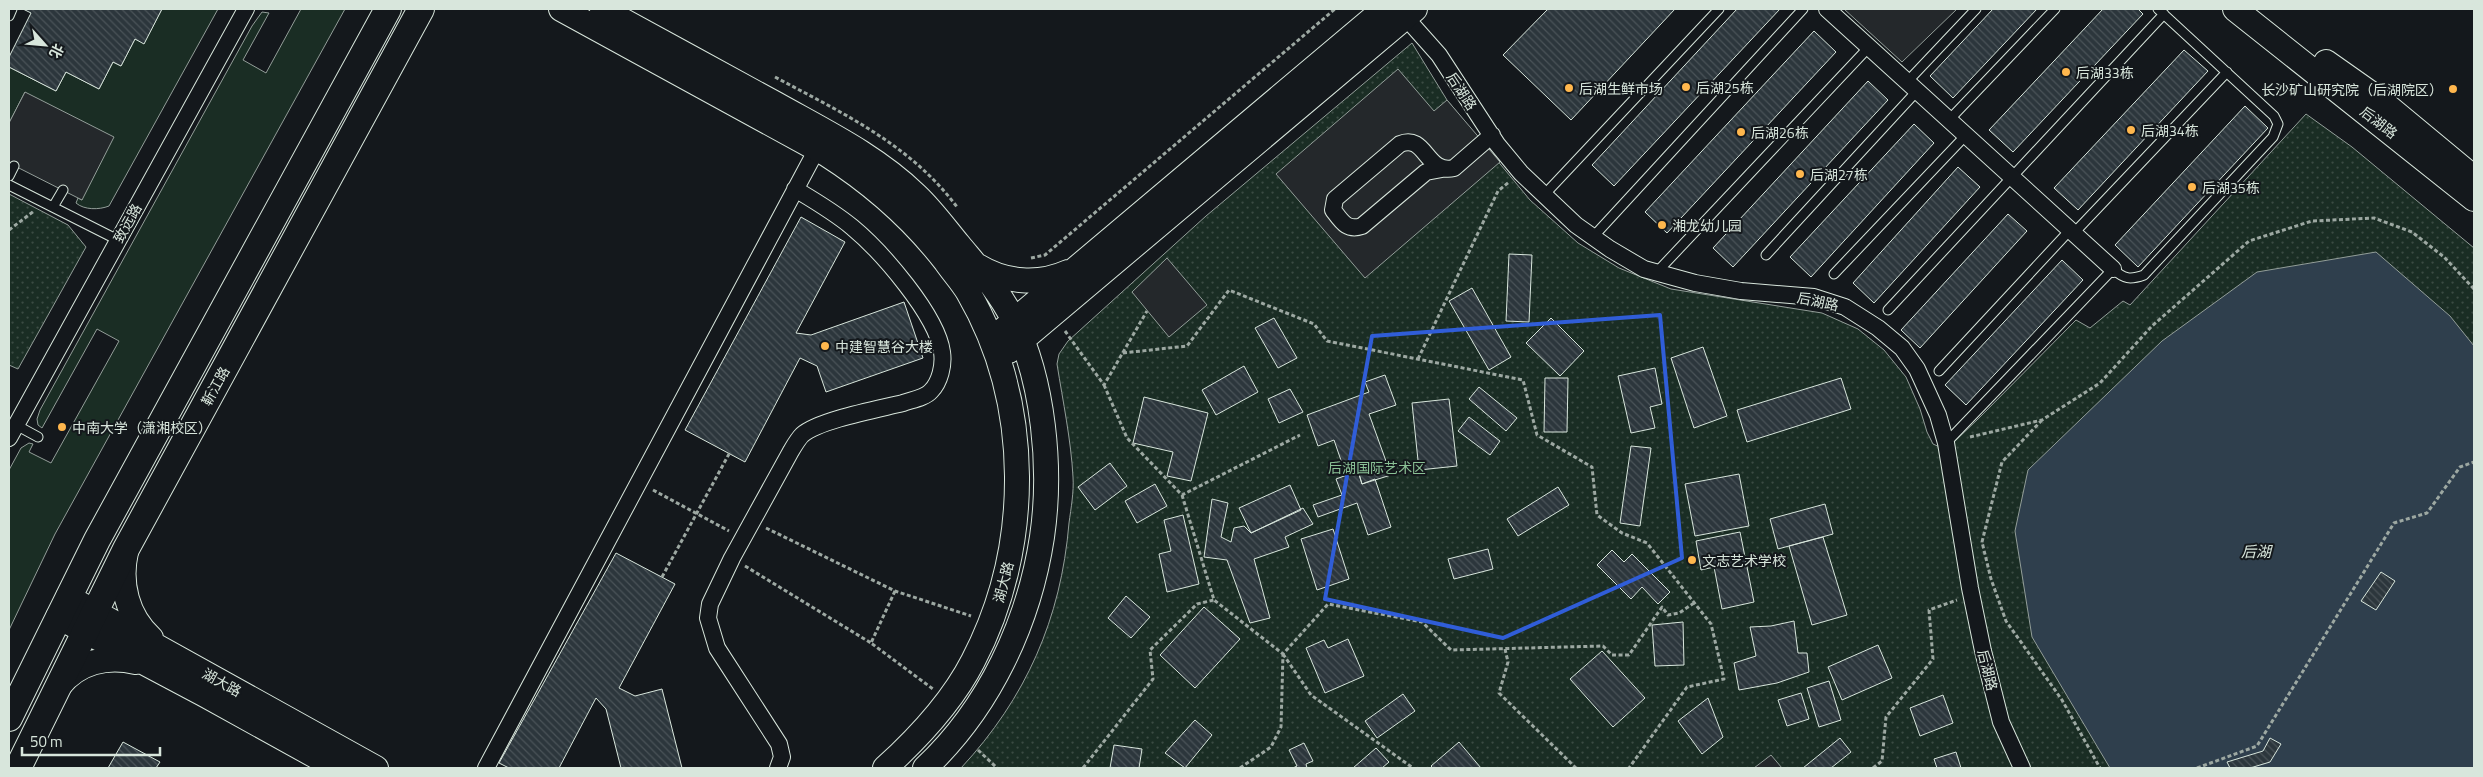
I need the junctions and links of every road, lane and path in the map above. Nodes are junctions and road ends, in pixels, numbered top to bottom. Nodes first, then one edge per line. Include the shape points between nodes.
1 (12, 9) edge
2 (235, 9) edge
3 (246, 9) edge
4 (388, 9) edge
5 (421, 9) edge
6 (561, 9) edge
7 (602, 9) edge
8 (1719, 9) edge
9 (1803, 9) edge
10 (1827, 9) edge
11 (1976, 9) edge
12 (2055, 9) edge
13 (2235, 9) edge
14 (2254, 9) edge
15 (1332, 10) edge
16 (1400, 11) edge
17 (2161, 12) edge
18 (9, 16) edge
19 (1868, 47) junction
20 (2227, 72) junction
21 (774, 77) dead end
22 (1912, 87) junction
23 (1950, 119) junction
24 (1967, 134) junction
25 (1492, 135) junction
26 (817, 149) junction
27 (14, 166) dead end
28 (1442, 169) junction
29 (1522, 173) junction
30 (2012, 175) junction
31 (9, 176) edge
32 (2474, 178) edge
33 (9, 185) edge
34 (795, 189) junction
35 (62, 190) dead end
36 (1545, 194) junction
37 (2474, 199) edge
38 (49, 205) junction
39 (962, 213) dead end
40 (9, 230) edge
41 (2072, 231) junction
42 (1593, 237) junction
43 (114, 238) junction
44 (1766, 255) dead end
45 (1022, 258) dead end
46 (1086, 260) junction
47 (974, 263) junction
48 (2113, 269) junction
49 (1657, 272) junction
50 (1834, 274) dead end
51 (2474, 289) edge
52 (1888, 310) dead end
53 (1148, 311) dead end
54 (1054, 314) junction
55 (1018, 331) junction
56 (992, 338) junction
57 (1123, 352) junction
58 (1418, 359) junction
59 (998, 360) junction
60 (1031, 371) junction
61 (1938, 371) dead end
62 (1104, 385) junction
63 (2042, 420) junction
64 (11, 428) edge
65 (1300, 435) dead end
66 (38, 436) dead end
67 (1946, 443) junction
68 (729, 454) dead end
69 (2474, 462) edge
70 (639, 483) junction
71 (1182, 495) junction
72 (696, 514) junction
73 (752, 521) junction
74 (742, 539) junction
75 (126, 549) junction
76 (732, 558) junction
77 (662, 576) dead end
78 (895, 591) junction
79 (1971, 595) junction
80 (1214, 600) junction
81 (1694, 603) junction
82 (63, 607) junction
83 (90, 621) junction
84 (990, 622) junction
85 (871, 643) junction
86 (1505, 649) junction
87 (1283, 654) junction
88 (158, 658) junction
89 (54, 691) junction
90 (947, 700) junction
91 (9, 718) edge
92 (978, 750) dead end
93 (937, 760) edge
94 (18, 768) edge
95 (336, 768) edge
96 (376, 768) edge
97 (486, 768) edge
98 (778, 768) edge
99 (885, 768) edge
100 (925, 768) edge
101 (997, 768) edge
102 (1083, 768) edge
103 (1240, 768) edge
104 (1413, 768) edge
105 (1576, 768) edge
106 (1629, 768) edge
107 (1873, 768) edge
108 (2022, 768) edge
109 (2100, 768) edge
110 (2197, 768) edge

1 - 18 lane
2 - 43 street
3 - 43 street, 致远路
4 - 82 main road
5 - 75 main road, 靳江路
6 - 26 main road, 湖大路
7 - 47 main road via 822,129 871,160 916,194
8 - 36 lane
9 - 42 lane
10 - 19 street
11 - 22 lane
12 - 23 lane
13 - 37 main road, 后湖路
14 - 32 main road, 后湖路 via 2380,100
15 - 45 path via 1045,255
16 - 25 street, 后湖路 via 1439,55
16 - 46 main road
16 - 54 main road
17 - 20 lane
17 - 30 lane
19 - 22 street
19 - 49 lane
20 - 41 lane
20 - 48 lane via 2274,116 2278,124 2273,137 2144,275 2125,279
21 - 39 path via 866,126 906,152 946,191
22 - 23 street
22 - 44 lane
23 - 24 street
24 - 30 street
24 - 50 lane
25 - 28 street via 1454,168
25 - 29 street, 后湖路
26 - 34 street
26 - 56 main road, 湖大路 via 865,179 928,239 968,291
27 - 31 lane
28 - 28 street via 1416,143 1405,141 1335,199 1333,210 1346,226 1362,226 1426,172
29 - 36 street, 后湖路
29 - 58 path via 1498,191
30 - 41 street
30 - 52 lane
33 - 38 lane
34 - 70 street
34 - 73 street via 854,228 888,262 916,298 932,326 942,352 940,375 930,392 915,399 825,424 802,435
35 - 38 lane
36 - 42 street, 后湖路
38 - 40 path
38 - 43 lane
41 - 48 street
41 - 61 lane
42 - 49 street, 后湖路 via 1644,269
43 - 64 street, 致远路
46 - 47 main road via 1054,278 1020,281 993,274
46 - 55 main road
47 - 55 main road via 992,284
48 - 67 lane
49 - 67 street, 后湖路 via 1741,291 1814,297 1845,307 1902,348 1927,389
51 - 63 path via 2444,257 2412,232 2374,218 2312,220 2249,241 2152,326 2100,383
53 - 57 path
54 - 55 main road
54 - 60 main road via 1034,338 1030,350
54 - 62 path
55 - 56 main road
55 - 59 main road
55 - 60 main road
56 - 59 main road, 湖大路
57 - 58 path via 1187,346 1229,290 1314,324 1327,341
57 - 62 path
58 - 81 path via 1523,380 1537,435 1592,467 1597,515 1622,533 1647,544
59 - 84 main road, 湖大路 via 1008,391 1018,467 1016,532 1000,599
60 - 93 main road via 1044,438 1046,479 1039,558 1013,643 995,678
62 - 71 path via 1127,438
63 - 67 path
63 - 109 path via 2002,462 1982,542 2006,621 2062,700
64 - 66 lane
65 - 71 path
67 - 79 street, 后湖路
68 - 72 path
69 - 110 path, bridge via 2460,467 2427,513 2394,523 2257,746
70 - 72 path
70 - 97 street
71 - 80 path
72 - 74 path
72 - 77 path
73 - 74 street
73 - 78 path
74 - 76 street
75 - 83 main road, 靳江路
75 - 88 main road via 123,577 130,608
76 - 85 path
76 - 98 street via 710,604 708,618 717,648 779,744 782,756
78 - 84 path
78 - 85 path
79 - 107 path via 1929,610 1933,660 1886,717 1882,761
79 - 108 street, 后湖路 via 2001,722
80 - 87 path
80 - 102 path via 1197,604 1150,650 1153,679
81 - 86 path via 1679,613 1668,615 1662,607 1629,655 1612,655 1603,646
81 - 106 path via 1711,624 1724,679 1687,688
82 - 83 main road
82 - 91 main road
83 - 88 main road
83 - 89 main road, 靳江路
84 - 90 main road, 湖大路 via 973,662
85 - 90 path
86 - 87 path via 1451,650 1422,622 1328,604
86 - 105 path via 1508,662 1499,693
87 - 103 path via 1281,727 1271,748
87 - 104 path via 1311,695
88 - 89 main road via 92,662 73,671
88 - 95 main road
88 - 96 main road, 湖大路
89 - 94 main road, 靳江路
90 - 99 main road, 湖大路
92 - 101 path
93 - 100 main road

